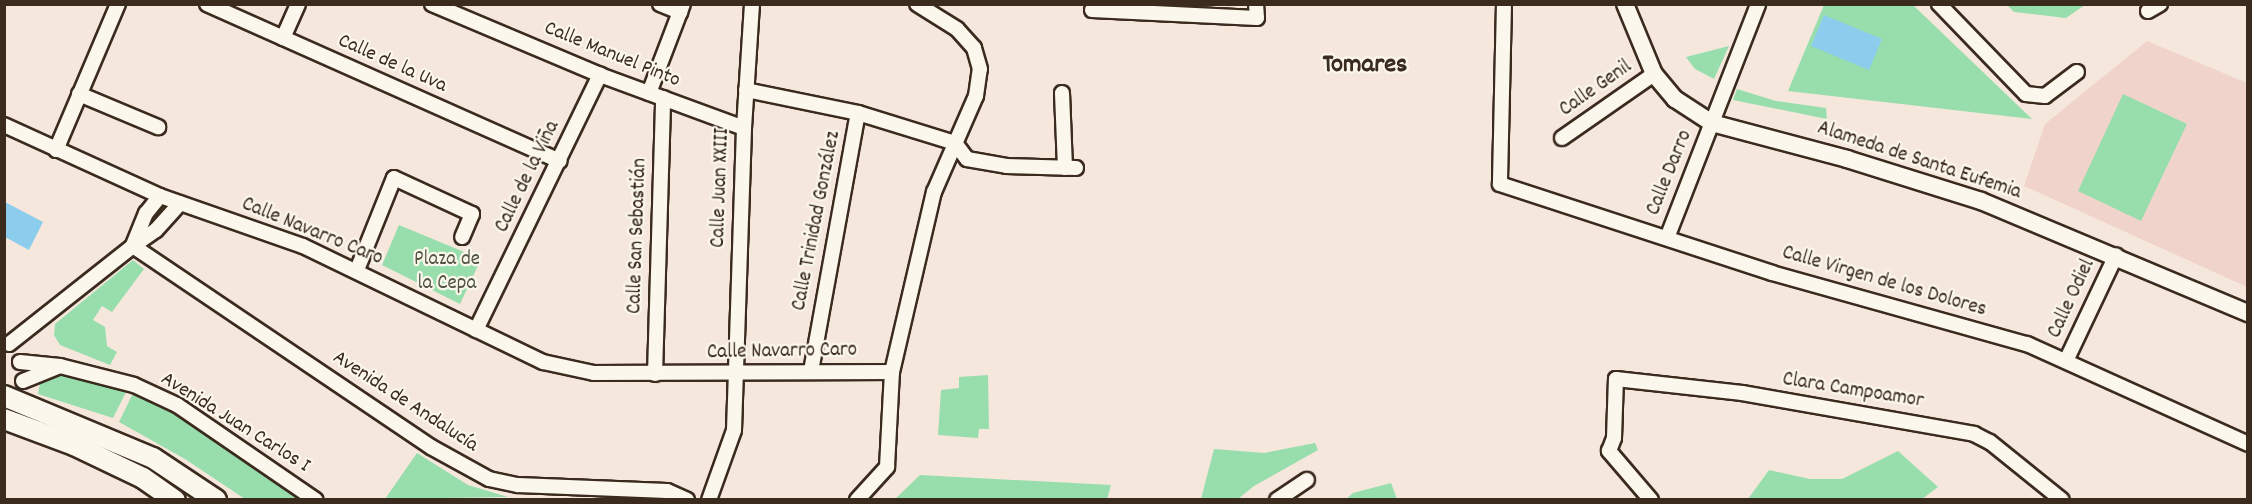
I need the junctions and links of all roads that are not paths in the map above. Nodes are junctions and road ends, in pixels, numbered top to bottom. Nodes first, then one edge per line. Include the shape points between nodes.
1 (118, 4) edge
2 (207, 4) edge
3 (298, 4) edge
4 (432, 4) edge
5 (660, 4) edge
6 (752, 4) edge
7 (916, 4) edge
8 (1504, 4) edge
9 (1625, 4) edge
10 (1939, 4) edge
11 (1756, 5) edge
12 (682, 8) edge
13 (1092, 10) dead end
14 (1257, 11) edge
15 (283, 38) junction
16 (2077, 72) dead end
17 (1654, 74) junction
18 (600, 75) junction
19 (746, 90) junction
20 (649, 93) junction
21 (1062, 93) dead end
22 (79, 94) junction
23 (663, 99) junction
24 (858, 113) junction
25 (1712, 123) junction
26 (4, 125) edge
27 (158, 127) dead end
28 (744, 128) junction
29 (1562, 138) dead end
30 (955, 143) junction
31 (56, 150) junction
32 (560, 161) junction
33 (160, 196) junction
34 (180, 203) junction
35 (462, 237) dead end
36 (1667, 238) junction
37 (133, 246) junction
38 (2116, 255) junction
39 (357, 270) junction
40 (2247, 313) edge
41 (476, 330) junction
42 (9, 344) dead end
43 (2066, 361) junction
44 (21, 362) dead end
45 (60, 366) junction
46 (811, 371) junction
47 (892, 372) junction
48 (735, 373) junction
49 (655, 374) junction
50 (23, 381) dead end
51 (4, 396) edge
52 (4, 420) edge
53 (2247, 444) edge
54 (1307, 480) dead end
55 (2052, 498) edge
56 (175, 500) edge
57 (216, 500) edge
58 (316, 500) edge
59 (687, 500) edge
60 (709, 500) edge
61 (856, 500) edge
62 (1277, 500) edge
63 (1651, 500) edge

1 - 22 street
2 - 15 street, Calle de la Uva
3 - 15 street
4 - 18 street, Calle Manuel Pinto
5 - 12 street
6 - 19 street, Calle Juan XXIII
7 - 30 street via 957,29 974,48 980,69 976,96
8 - 36 street, Calle Virgen de los Dolores via 1500,184
9 - 17 street, Alameda de Santa Eufemia
10 - 16 street via 2026,94 2045,96
11 - 25 street, Calle Darro
12 - 20 street
13 - 14 street
15 - 32 street, Calle de la Uva
17 - 25 street, Alameda de Santa Eufemia via 1675,99
17 - 29 street, Calle Genil
18 - 20 street, Calle Manuel Pinto
18 - 32 street, Calle de la Viña
19 - 24 street
19 - 28 street, Calle Juan XXIII
20 - 23 street, Calle Manuel Pinto
21 - 30 street via 1070,168 1006,166 968,159
22 - 27 street
22 - 31 street
23 - 28 street, Calle Manuel Pinto
23 - 49 street, Calle San Sebastián
24 - 30 street
24 - 46 street, Calle Trinidad González
25 - 36 street, Calle Darro
25 - 38 street, Alameda de Santa Eufemia via 1847,159 1981,201
26 - 31 street, Calle Navarro Caro
28 - 48 street, Calle Juan XXIII
30 - 47 street via 934,192
31 - 33 street, Calle Navarro Caro
32 - 41 street, Calle de la Viña
33 - 34 street, Calle Navarro Caro
33 - 37 street via 146,213
34 - 37 street via 156,230
34 - 39 street, Calle Navarro Caro via 303,246
35 - 39 street via 472,214 394,178
36 - 43 street, Calle Virgen de los Dolores via 1772,273 2027,345
37 - 42 street
37 - 59 street, Avenida de Andalucía via 431,447 489,479 518,485 667,491
38 - 40 street, Alameda de Santa Eufemia
38 - 43 street, Calle Odiel
39 - 41 street, Calle Navarro Caro
41 - 49 street, Calle Navarro Caro via 543,362 594,373
43 - 53 street, Calle Virgen de los Dolores
44 - 45 street, Avenida Juan Carlos I
45 - 50 street
45 - 58 street, Avenida Juan Carlos I via 134,385 177,405
46 - 47 street, Calle Navarro Caro
46 - 48 street, Calle Navarro Caro
47 - 61 street via 887,467
48 - 49 street, Calle Navarro Caro
48 - 60 street, Calle Juan XXIII via 734,430
51 - 57 main road via 153,458
52 - 56 main road via 74,445 143,478
54 - 62 street
55 - 63 street, Clara Campoamor via 1990,442 1974,434 1742,393 1616,379 1614,438 1609,451

